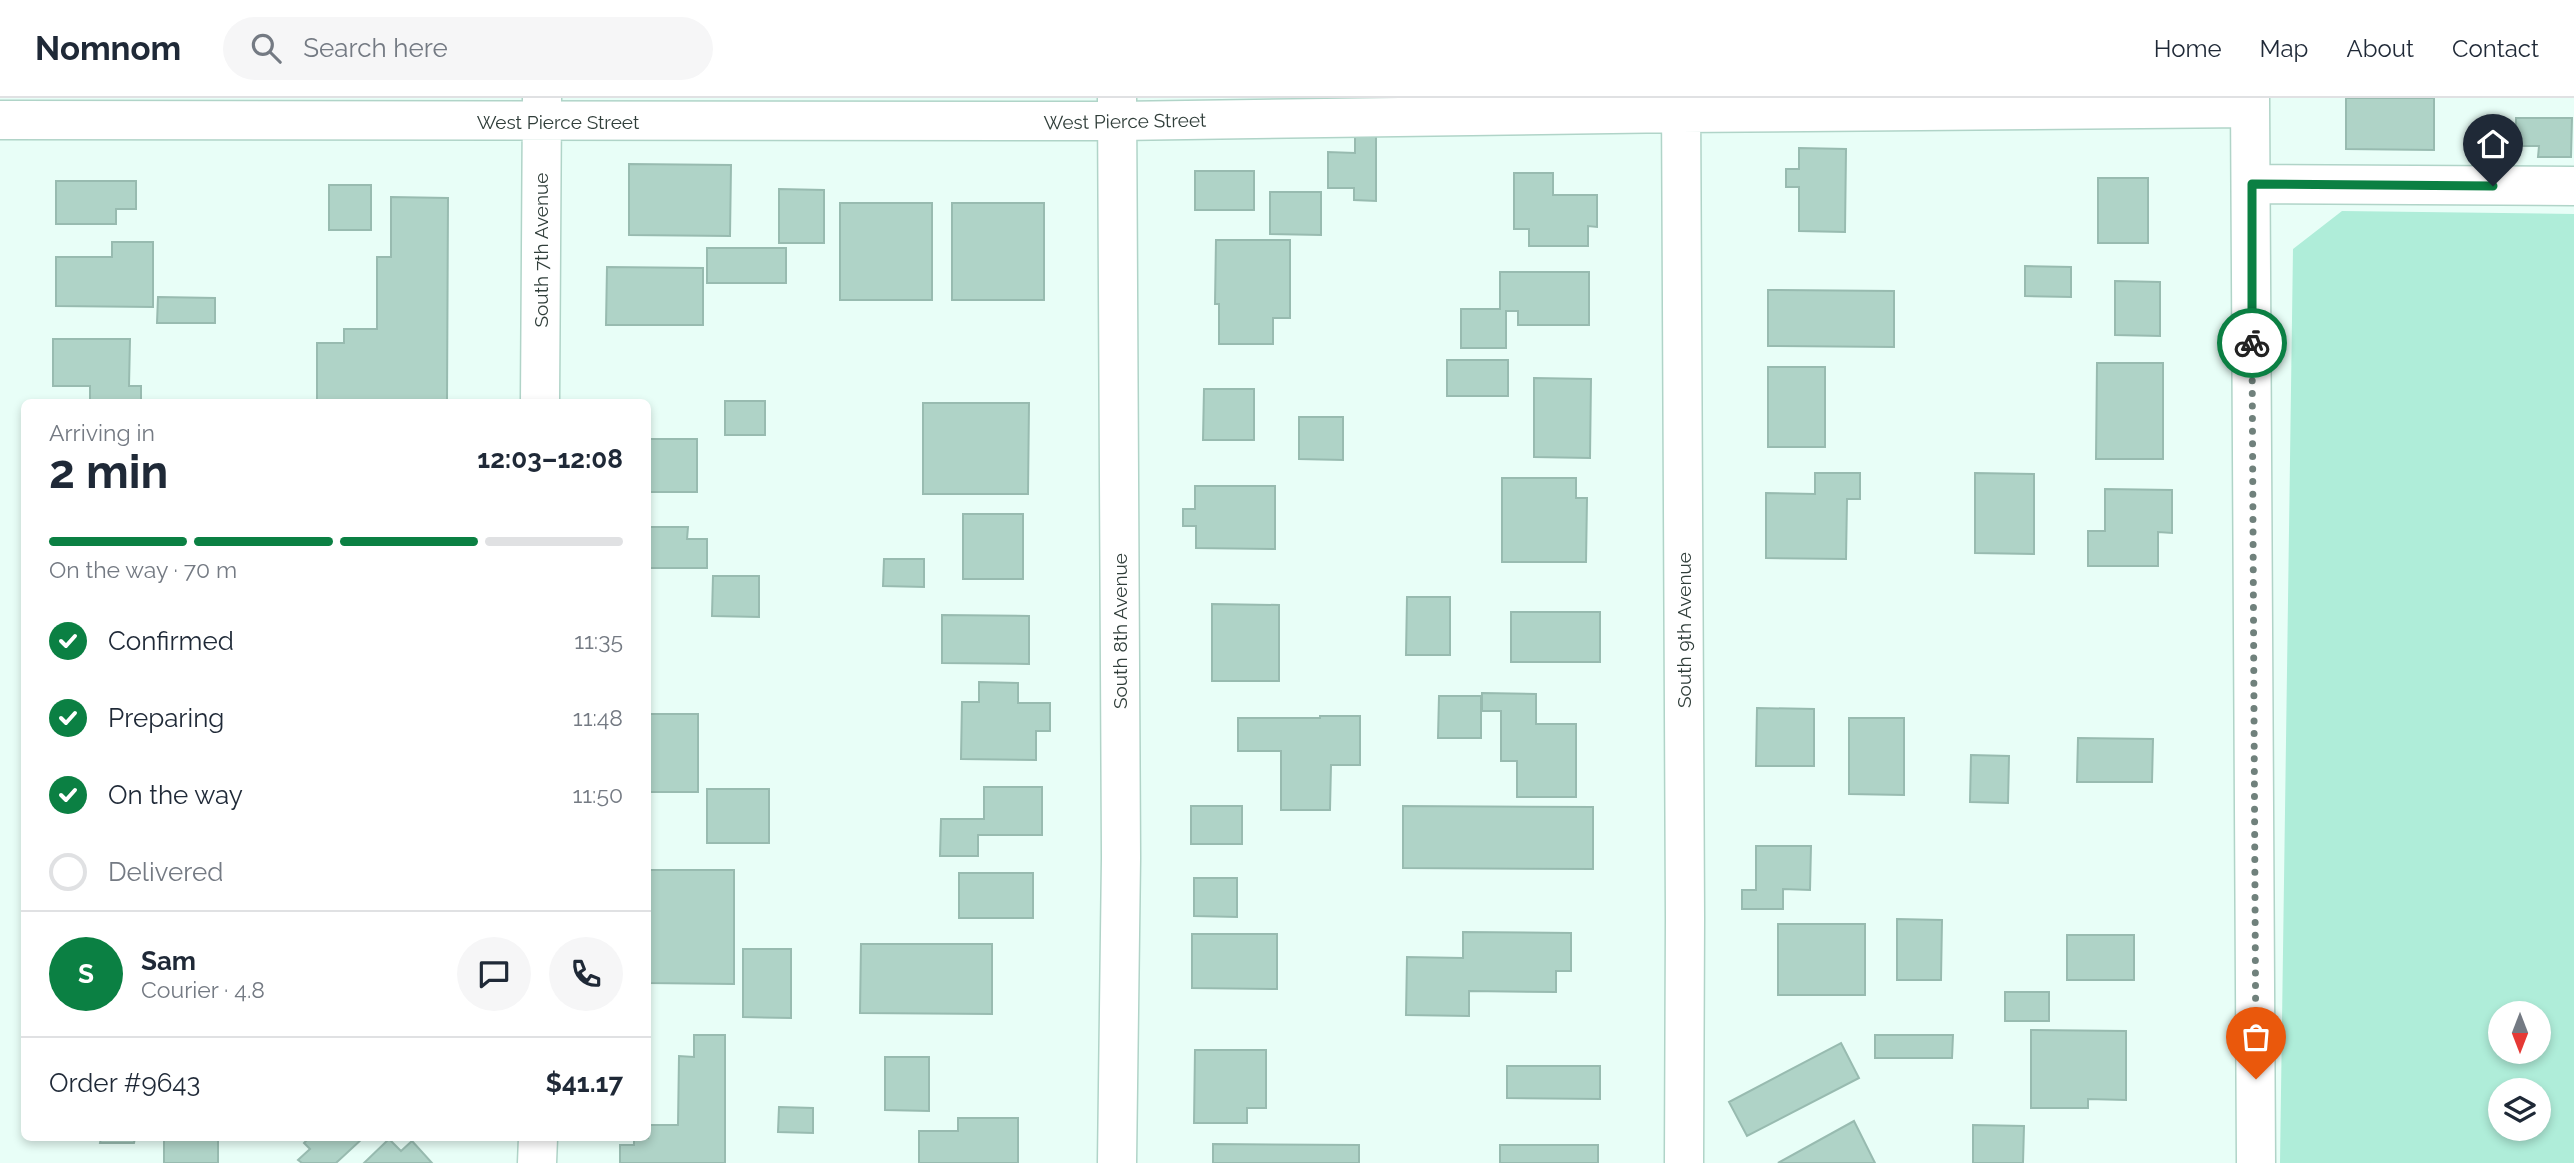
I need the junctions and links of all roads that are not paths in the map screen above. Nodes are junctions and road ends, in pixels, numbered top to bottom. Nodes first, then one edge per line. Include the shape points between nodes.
1 (2250, 103) edge
2 (1681, 105) edge
3 (542, 110) edge
4 (1118, 110) edge
5 (0, 120) edge
6 (2252, 184) junction
7 (2574, 186) edge
8 (540, 399) edge
9 (538, 1141) edge
10 (537, 1163) edge
11 (1117, 1163) edge
12 (1684, 1163) edge
13 (2256, 1163) edge

1 - 2 street, West Pierce Street
1 - 6 street
2 - 4 street, West Pierce Street
2 - 12 street, South 9th Avenue
3 - 4 street, West Pierce Street
3 - 5 street, West Pierce Street
3 - 8 street, South 7th Avenue
4 - 11 street, South 8th Avenue via 1121,858
6 - 7 street
6 - 13 street
9 - 10 street

